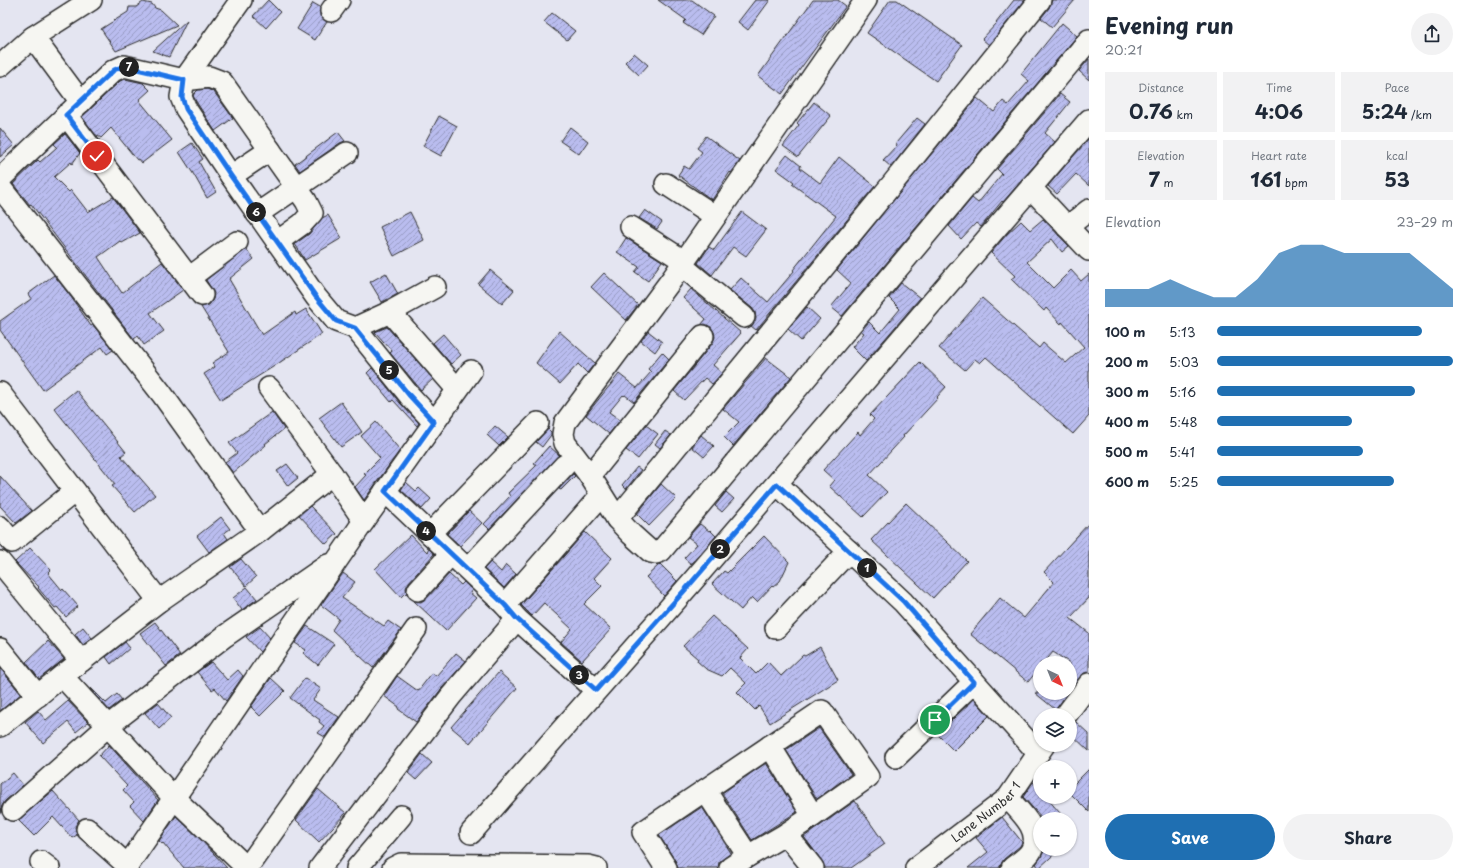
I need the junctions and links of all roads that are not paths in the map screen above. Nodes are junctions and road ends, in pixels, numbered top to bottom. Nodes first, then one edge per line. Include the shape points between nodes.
1 (92, 0) edge
2 (241, 0) edge
3 (866, 0) edge
4 (1040, 0) edge
5 (33, 37) junction
6 (1089, 40) edge
7 (0, 66) edge
8 (184, 80) junction
9 (74, 108) junction
10 (1089, 120) edge
11 (270, 150) junction
12 (347, 153) dead end
13 (231, 176) junction
14 (0, 179) edge
15 (666, 184) dead end
16 (0, 187) edge
17 (297, 188) junction
18 (1031, 188) junction
19 (1089, 210) edge
20 (257, 214) junction
21 (716, 216) junction
22 (631, 227) dead end
23 (1067, 227) junction
24 (237, 242) dead end
25 (277, 242) junction
26 (1089, 250) edge
27 (683, 263) junction
28 (189, 278) junction
29 (435, 287) dead end
30 (202, 294) dead end
31 (390, 312) junction
32 (744, 317) dead end
33 (355, 328) junction
34 (702, 336) dead end
35 (471, 371) dead end
36 (269, 388) dead end
37 (457, 389) junction
38 (0, 393) edge
39 (434, 422) junction
40 (538, 423) dead end
41 (565, 465) dead end
42 (332, 474) junction
43 (590, 476) junction
44 (777, 484) junction
45 (75, 491) junction
46 (385, 491) junction
47 (596, 501) dead end
48 (617, 519) junction
49 (364, 521) junction
50 (0, 527) edge
51 (260, 531) junction
52 (430, 534) junction
53 (849, 551) junction
54 (451, 554) junction
55 (338, 558) junction
56 (0, 562) edge
57 (468, 570) junction
58 (418, 590) dead end
59 (159, 601) junction
60 (511, 612) junction
61 (776, 628) dead end
62 (416, 629) dead end
63 (0, 649) edge
64 (81, 661) junction
65 (62, 676) junction
66 (974, 682) junction
67 (1089, 684) edge
68 (596, 690) junction
69 (38, 696) junction
70 (1071, 708) edge
71 (0, 726) edge
72 (108, 726) junction
73 (1033, 741) edge
74 (770, 746) junction
75 (1039, 752) edge
76 (896, 757) dead end
77 (705, 790) junction
78 (174, 798) junction
79 (1008, 798) junction
80 (13, 810) dead end
81 (401, 816) dead end
82 (813, 816) junction
83 (87, 829) dead end
84 (471, 833) dead end
85 (786, 834) junction
86 (748, 856) junction
87 (127, 867) edge
88 (247, 868) edge
89 (320, 868) edge
90 (358, 868) edge
91 (393, 868) edge
92 (596, 868) edge
93 (666, 868) edge
94 (730, 868) edge
95 (813, 868) edge
96 (916, 868) edge
97 (1012, 868) edge

1 - 5 street
2 - 8 street
3 - 21 street
4 - 48 street
5 - 7 street
5 - 9 street
6 - 48 street via 661,551 651,552
8 - 9 street via 124,66 114,70
8 - 11 street via 209,77 222,82
8 - 13 street via 182,97 186,109
9 - 14 street
9 - 28 street
10 - 18 street
11 - 13 street
11 - 17 street
12 - 17 street
13 - 20 street
15 - 21 street
16 - 51 street via 162,394
17 - 20 street
17 - 25 street via 312,213 302,224
18 - 23 street
18 - 44 street
19 - 23 street
20 - 25 street
21 - 27 street
22 - 27 street
23 - 26 street
24 - 28 street
25 - 33 street via 336,321
27 - 32 street
27 - 43 street via 565,423 565,443
28 - 30 street
29 - 31 street
31 - 33 street
31 - 37 street
33 - 39 street
34 - 43 street
35 - 37 street
36 - 42 street
37 - 39 street
38 - 45 street
39 - 46 street
40 - 52 street
41 - 57 street
42 - 49 street
42 - 51 street
43 - 48 street
44 - 53 street
44 - 68 street
45 - 50 street via 12,542
45 - 59 street
46 - 49 street
46 - 52 street
47 - 60 street
49 - 55 street
51 - 59 street
52 - 54 street
53 - 61 street
53 - 66 street via 904,602
54 - 57 street
54 - 58 street
55 - 72 street via 225,636
55 - 78 street
56 - 64 street
57 - 60 street
59 - 64 street
60 - 68 street
60 - 89 street via 451,696
62 - 88 street
63 - 69 street
64 - 65 street
65 - 69 street
65 - 72 street
66 - 73 street
66 - 76 street
67 - 70 street
68 - 84 street
69 - 71 street
72 - 78 street
72 - 80 street
74 - 77 street
74 - 82 street
74 - 82 street via 822,711 868,777
75 - 79 street, Lane Number 1
77 - 86 street
77 - 93 street via 643,832
78 - 87 street
78 - 88 street
79 - 96 street, Lane Number 1
79 - 97 street via 1034,832 1032,849
81 - 90 street
82 - 85 street
83 - 87 street
85 - 86 street
85 - 95 street
86 - 94 street
91 - 92 street via 401,864

